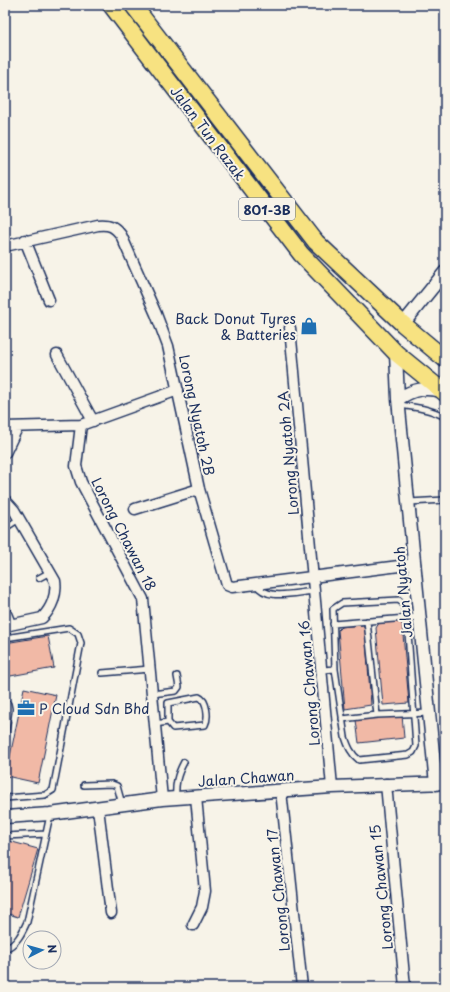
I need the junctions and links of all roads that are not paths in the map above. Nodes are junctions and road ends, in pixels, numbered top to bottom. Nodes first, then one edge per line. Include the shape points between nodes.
1 (111, 5) edge
2 (133, 5) edge
3 (25, 240) junction
4 (5, 246) edge
5 (445, 272) edge
6 (49, 300) dead end
7 (403, 324) junction
8 (290, 328) dead end
9 (396, 353) junction
10 (57, 355) dead end
11 (445, 359) edge
12 (178, 390) junction
13 (444, 392) edge
14 (398, 402) junction
15 (445, 417) edge
16 (93, 421) junction
17 (81, 425) junction
18 (5, 427) edge
19 (17, 428) junction
20 (5, 453) edge
21 (199, 489) junction
22 (5, 500) edge
23 (445, 500) edge
24 (409, 502) junction
25 (135, 509) dead end
26 (19, 519) junction
27 (10, 524) dead end
28 (416, 564) junction
29 (50, 572) junction
30 (313, 577) junction
31 (39, 578) dead end
32 (256, 584) junction
33 (315, 591) junction
34 (5, 605) edge
35 (420, 617) junction
36 (407, 618) junction
37 (368, 621) junction
38 (333, 624) junction
39 (9, 625) edge
40 (5, 638) edge
41 (150, 669) junction
42 (335, 669) junction
43 (323, 670) junction
44 (102, 673) dead end
45 (177, 676) dead end
46 (152, 694) junction
47 (5, 701) edge
48 (429, 713) junction
49 (414, 714) junction
50 (377, 715) junction
51 (342, 719) junction
52 (168, 722) junction
53 (155, 724) junction
54 (5, 738) edge
55 (184, 762) dead end
56 (386, 784) junction
57 (441, 784) edge
58 (84, 785) dead end
59 (332, 787) junction
60 (281, 791) junction
61 (196, 797) junction
62 (5, 798) edge
63 (176, 799) junction
64 (162, 800) junction
65 (122, 805) junction
66 (98, 808) junction
67 (50, 814) junction
68 (5, 817) edge
69 (46, 834) junction
70 (5, 836) edge
71 (111, 913) dead end
72 (192, 925) dead end
73 (5, 949) edge
74 (302, 987) edge
75 (405, 987) edge

1 - 9 highway, Jalan Tun Razak / 801-3B via 301,254
2 - 7 highway, Jalan Tun Razak via 316,242
3 - 4 street
3 - 6 street
3 - 12 street, Lorong Nyatoh 2B via 98,225 108,224 115,227 121,235 156,314 168,346
5 - 7 street
7 - 11 highway, Jalan Tun Razak
8 - 30 street, Lorong Nyatoh 2A
9 - 13 highway, Jalan Tun Razak / 801-3B
9 - 14 street, Jalan Nyatoh
10 - 16 street
12 - 16 street
12 - 21 street, Lorong Nyatoh 2B
13 - 14 street via 420,388
14 - 15 lane via 424,408
14 - 24 street, Jalan Nyatoh
16 - 17 street
17 - 19 street
17 - 41 street, Lorong Chawan 18 via 76,466 81,482 143,600
18 - 19 street
19 - 20 street
21 - 25 street
21 - 32 street, Lorong Nyatoh 2B via 227,585 232,587
22 - 26 street
23 - 24 lane
24 - 28 street, Jalan Nyatoh
26 - 27 lane
26 - 29 street
28 - 30 street
28 - 35 street, Jalan Nyatoh
29 - 31 lane
29 - 39 street via 56,588 46,614 35,620
30 - 32 street
30 - 33 street, Lorong Chawan 16
32 - 33 lane via 264,592 274,594
33 - 43 street, Lorong Chawan 16
34 - 39 lane
35 - 36 lane
35 - 48 street, Jalan Nyatoh
36 - 37 lane
36 - 38 lane via 403,604 399,600 342,603 333,609
36 - 49 lane
37 - 38 lane
37 - 50 lane
38 - 42 lane
40 - 62 lane via 69,628 78,634 81,643 53,790 45,795
41 - 44 lane
41 - 46 street, Lorong Chawan 18
42 - 43 lane
42 - 51 lane
43 - 59 street, Lorong Chawan 16
45 - 46 lane via 179,687 176,691
46 - 53 street, Lorong Chawan 18
47 - 54 lane via 9,709
48 - 49 lane
48 - 57 street, Jalan Nyatoh
49 - 50 lane
49 - 51 lane via 416,746 412,752 408,755 359,760 348,746
50 - 51 lane
52 - 52 lane via 173,728 205,725 207,722 203,698 168,703
52 - 53 lane
53 - 64 street, Lorong Chawan 18
55 - 63 lane via 177,774
56 - 57 street, Jalan Chawan
56 - 59 street, Jalan Chawan
56 - 75 street, Lorong Chawan 15
58 - 65 lane via 117,786
59 - 60 street, Jalan Chawan
60 - 61 street, Jalan Chawan
60 - 74 street, Lorong Chawan 17
61 - 63 street, Jalan Chawan
61 - 72 street via 205,891 202,906
63 - 64 street, Jalan Chawan
64 - 65 street, Jalan Chawan
65 - 66 street, Jalan Chawan
66 - 67 street, Jalan Chawan
66 - 71 street
67 - 68 street, Jalan Chawan
67 - 69 lane
69 - 70 lane
69 - 73 lane via 27,922 22,935 12,946

